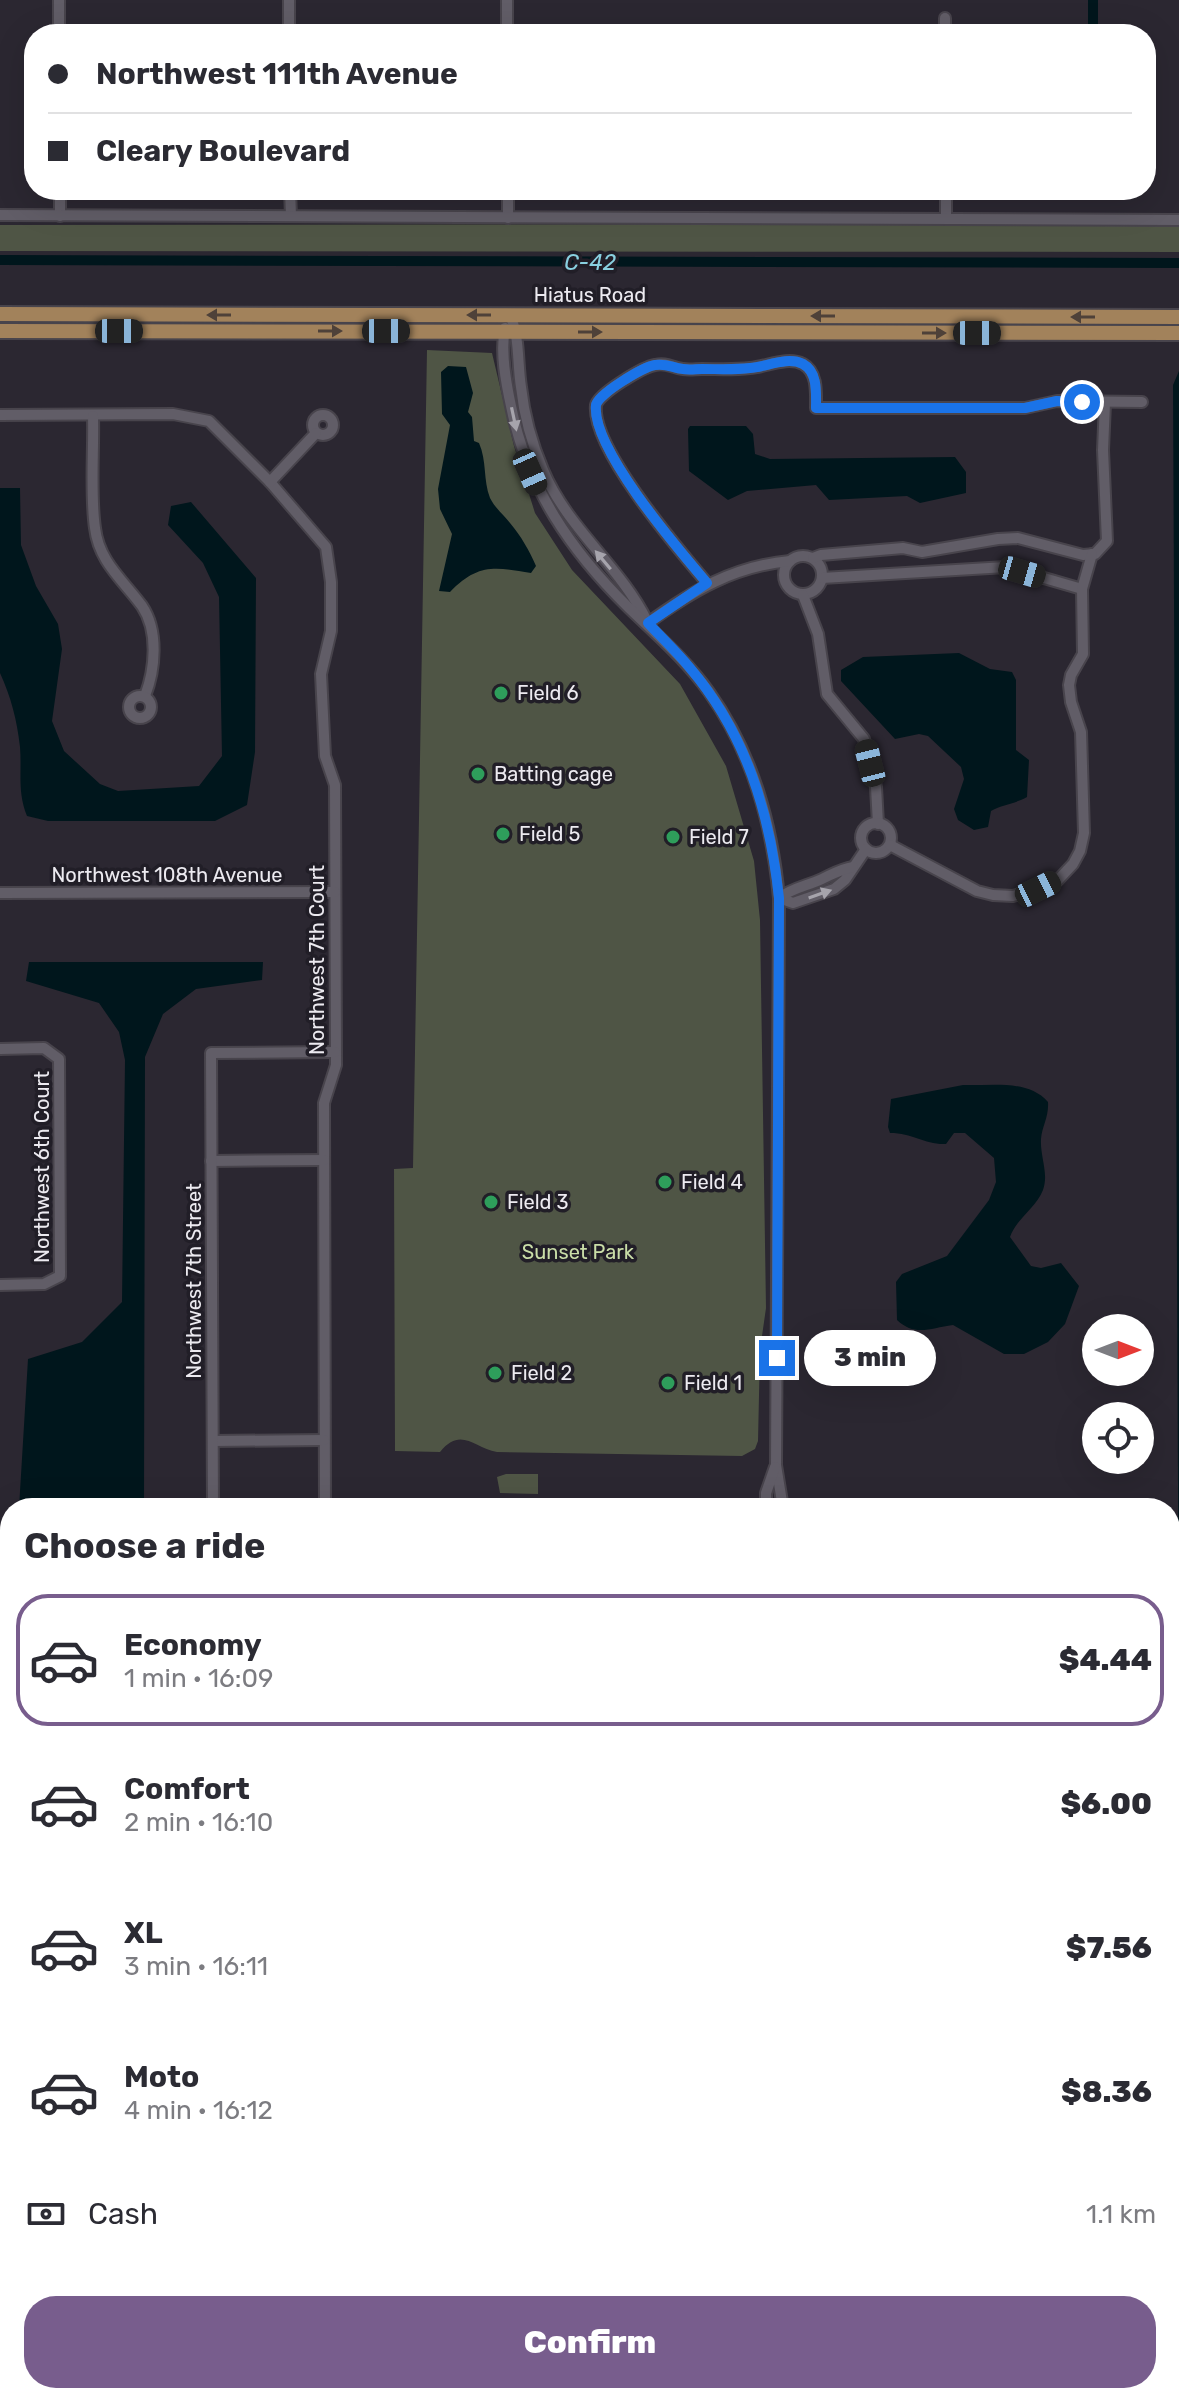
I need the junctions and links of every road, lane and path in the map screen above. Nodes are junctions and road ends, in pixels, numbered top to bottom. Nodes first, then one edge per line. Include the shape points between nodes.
1 (59, 0) edge
2 (289, 0) edge
3 (507, 0) edge
4 (945, 18) dead end
5 (59, 24) edge
6 (289, 24) edge
7 (507, 24) edge
8 (945, 24) edge
9 (60, 200) edge
10 (290, 200) edge
11 (508, 200) edge
12 (946, 200) edge
13 (0, 215) edge
14 (60, 216) junction
15 (291, 216) junction
16 (508, 218) junction
17 (946, 219) junction
18 (1179, 220) edge
19 (0, 314) edge
20 (510, 315) junction
21 (1179, 317) edge
22 (0, 331) edge
23 (510, 332) junction
24 (1179, 333) edge
25 (1142, 402) dead end
26 (1105, 403) junction
27 (0, 415) edge
28 (93, 416) junction
29 (316, 433) dead end
30 (270, 482) junction
31 (1092, 554) junction
32 (813, 558) junction
33 (790, 561) junction
34 (822, 578) junction
35 (707, 583) junction
36 (1082, 589) junction
37 (803, 595) junction
38 (648, 623) junction
39 (145, 696) dead end
40 (878, 824) junction
41 (890, 845) junction
42 (866, 849) junction
43 (335, 892) junction
44 (0, 893) edge
45 (779, 898) junction
46 (0, 1049) edge
47 (335, 1052) junction
48 (324, 1160) junction
49 (211, 1161) junction
50 (0, 1285) edge
51 (324, 1440) junction
52 (213, 1441) junction
53 (776, 1465) junction
54 (213, 1498) edge
55 (325, 1498) edge
56 (766, 1498) edge
57 (781, 1498) edge
58 (0, 2330) edge
59 (0, 2338) edge

1 - 5 street
2 - 6 street
3 - 7 street
4 - 8 street
9 - 14 street
10 - 15 street
11 - 16 street
12 - 17 street
13 - 14 street
14 - 15 street
15 - 16 street
16 - 17 street
17 - 18 street
20 -> 19 main road, Hiatus Road
21 -> 20 main road, Hiatus Road
20 - 23 street
22 -> 23 main road, Hiatus Road
23 -> 24 main road, Hiatus Road
23 - 38 street via 512,412 539,492 565,536 630,610
25 - 26 street
26 - 31 street via 1107,541
26 - 35 street via 816,408 815,381 810,368 800,362 747,369 648,366 600,396 596,405 606,441 636,495
27 - 28 street, Northwest 7th Court
28 - 30 street, Northwest 7th Court via 173,414 209,421
28 - 39 street via 95,528 104,561 144,609 153,638 152,678
29 - 30 street
30 - 43 street, Northwest 7th Court via 326,547 331,631 321,674 325,756 335,785
31 - 32 street via 1018,538 922,552 898,548
31 - 36 street
32 - 33 street
32 - 34 street
33 - 35 street
33 - 37 street via 784,582
34 - 36 street via 1006,567
34 - 37 street via 816,590
35 - 38 street
36 - 41 street via 1083,654 1069,685 1081,732 1084,833 1073,864 1058,880 1038,889 993,895
37 - 40 street via 818,634 827,694 864,739 876,787
38 - 45 street via 709,693 746,758 769,826
40 - 41 street via 890,833
40 - 42 street via 862,833
41 - 42 street via 878,853
42 - 45 street via 834,889 793,903
43 - 44 street, Northwest 108th Avenue
43 - 47 street, Northwest 7th Court
45 - 53 street
46 - 50 street, Northwest 6th Court via 44,1048 59,1059 60,1276 44,1284
47 - 48 street, Northwest 7th Court via 324,1103
47 - 49 street, Northwest 7th Street via 211,1053
48 - 49 street
48 - 51 street, Northwest 7th Court
49 - 52 street, Northwest 7th Street
51 - 52 street
51 - 55 street, Northwest 7th Court
52 - 54 street, Northwest 7th Street
53 - 56 street
53 - 57 street
58 - 59 street

